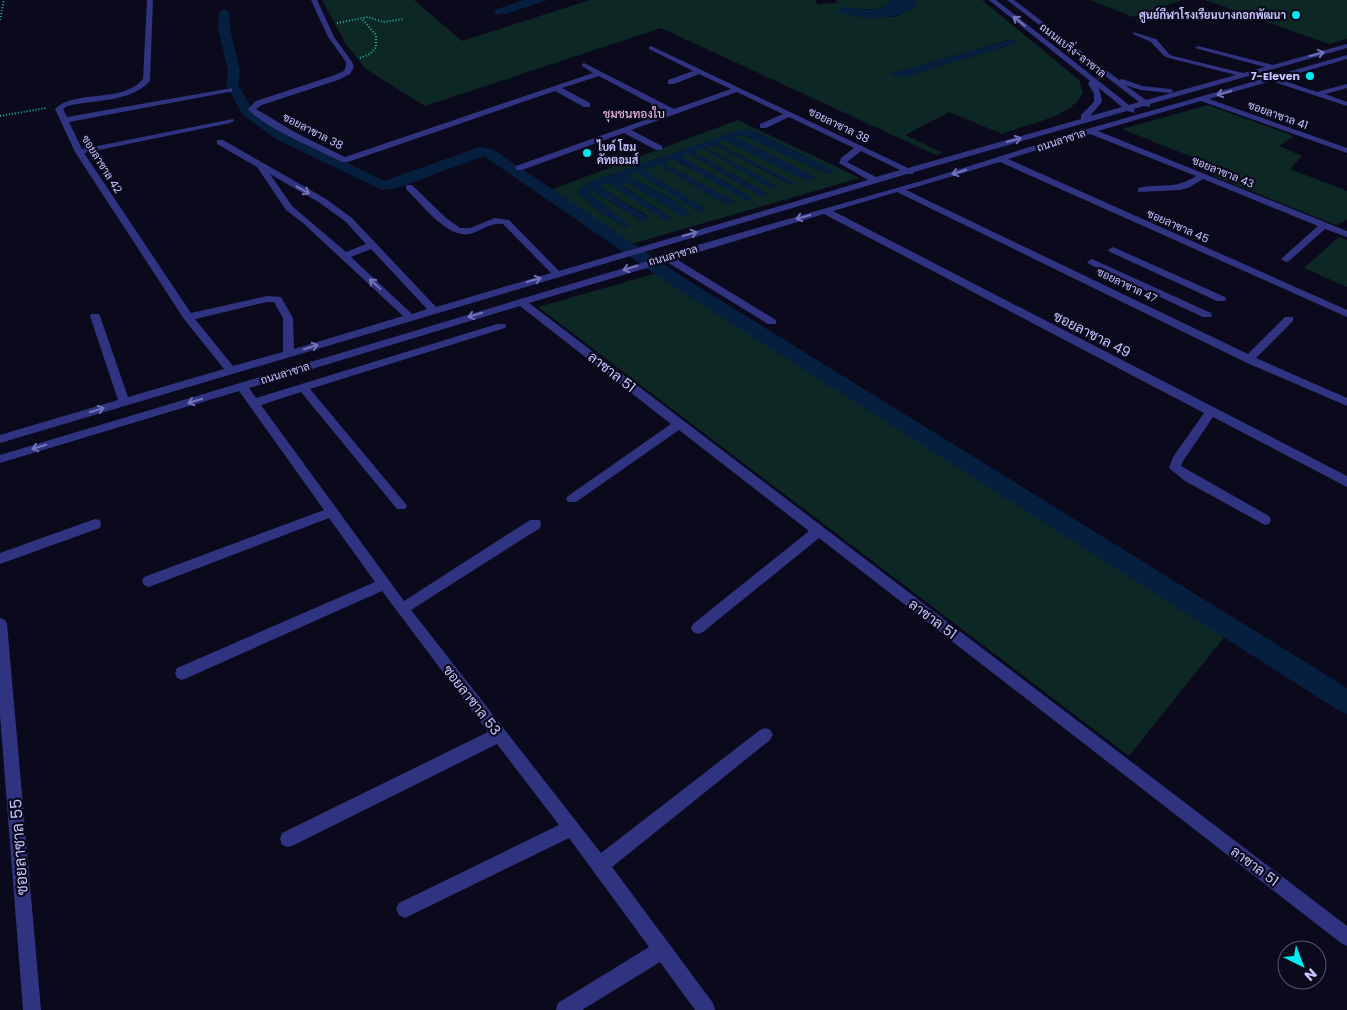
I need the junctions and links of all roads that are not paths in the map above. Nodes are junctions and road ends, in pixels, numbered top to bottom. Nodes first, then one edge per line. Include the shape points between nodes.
1 (150, 0) edge
2 (314, 0) edge
3 (992, 0) edge
4 (1010, 0) edge
5 (1135, 33) dead end
6 (1347, 46) edge
7 (651, 48) dead end
8 (1198, 48) dead end
9 (1347, 57) edge
10 (584, 65) dead end
11 (1094, 65) junction
12 (1272, 67) junction
13 (699, 71) junction
14 (1081, 71) junction
15 (600, 73) junction
16 (1243, 75) junction
17 (1272, 79) junction
18 (670, 82) dead end
19 (1203, 86) junction
20 (1347, 86) edge
21 (556, 88) junction
22 (738, 88) junction
23 (229, 90) dead end
24 (1316, 94) junction
25 (1201, 100) junction
26 (1143, 103) junction
27 (1347, 104) edge
28 (587, 105) dead end
29 (1127, 107) junction
30 (1156, 112) junction
31 (675, 113) junction
32 (790, 114) junction
33 (1140, 117) junction
34 (65, 120) junction
35 (230, 122) dead end
36 (1066, 125) junction
37 (763, 126) dead end
38 (624, 130) junction
39 (1090, 131) junction
40 (220, 142) dead end
41 (659, 148) dead end
42 (860, 148) junction
43 (1347, 151) edge
44 (79, 152) junction
45 (968, 153) junction
46 (1000, 159) junction
47 (986, 163) junction
48 (260, 166) junction
49 (520, 168) dead end
50 (907, 171) junction
51 (1202, 176) junction
52 (875, 180) junction
53 (931, 181) junction
54 (409, 187) dead end
55 (898, 189) junction
56 (1141, 190) dead end
57 (825, 211) junction
58 (1324, 225) junction
59 (1347, 234) edge
60 (372, 245) junction
61 (1113, 250) dead end
62 (345, 256) junction
63 (666, 257) junction
64 (1286, 259) dead end
65 (1092, 262) dead end
66 (557, 274) junction
67 (1175, 278) junction
68 (1159, 293) junction
69 (1221, 299) dead end
70 (520, 301) junction
71 (1142, 306) junction
72 (433, 310) junction
73 (1347, 314) edge
74 (1207, 315) dead end
75 (95, 316) dead end
76 (188, 317) junction
77 (410, 317) junction
78 (1289, 319) dead end
79 (772, 322) dead end
80 (502, 326) dead end
81 (288, 354) junction
82 (1250, 358) junction
83 (231, 370) junction
84 (242, 387) junction
85 (303, 388) junction
86 (1344, 398) edge
87 (124, 402) junction
88 (254, 404) junction
89 (1211, 411) junction
90 (679, 424) junction
91 (0, 439) edge
92 (0, 459) edge
93 (1347, 482) edge
94 (572, 499) dead end
95 (401, 506) dead end
96 (332, 512) junction
97 (1264, 520) dead end
98 (95, 524) dead end
99 (535, 524) dead end
100 (818, 531) junction
101 (0, 559) edge
102 (149, 581) dead end
103 (384, 584) junction
104 (402, 609) junction
105 (0, 624) edge
106 (698, 628) dead end
107 (182, 673) dead end
108 (3, 685) edge
109 (499, 735) junction
110 (765, 735) dead end
111 (571, 828) junction
112 (288, 839) dead end
113 (600, 865) junction
114 (405, 908) dead end
115 (1347, 937) edge
116 (662, 950) junction
117 (32, 1010) edge
118 (565, 1010) edge
119 (706, 1010) edge

1 - 34 street, ซอยลาซาล 42 via 145,84 138,89 60,107
2 - 21 street, ซอยลาซาล 38 via 331,37 350,67 335,78 259,103 252,109 295,136 345,160
14 -> 3 street, ถนนแบริ่ง-ลาซาล
4 - 11 street, ถนนแบริ่ง-ลาซาล
5 - 16 street via 1159,43 1171,57
12 -> 6 street, ถนนลาซาล
7 - 13 street, ซอยลาซาล 38
8 - 12 street
9 - 17 street, ถนนลาซาล
10 - 15 street
11 - 19 street via 1141,88 1169,91
11 - 26 street, ถนนแบริ่ง-ลาซาล
12 - 16 street, ถนนลาซาล
13 - 18 street
13 - 22 street, ซอยลาซาล 38
14 - 29 street, ถนนแบริ่ง-ลาซาล
14 - 36 street via 1100,97 1098,105 1084,118
15 - 21 street, ซอยลาซาล 38
15 - 31 street
16 - 19 street, ถนนลาซาล
17 - 24 street
17 -> 25 street, ถนนลาซาล
19 - 26 street, ถนนลาซาล
20 - 24 street
21 - 28 street
22 - 31 street
22 - 32 street, ซอยลาซาล 38
23 - 34 street
24 - 27 street
25 - 30 street, ถนนลาซาล
25 - 43 street, ซอยลาซาล 41
26 - 29 street, ถนนลาซาล
26 - 30 street, ถนนแบริ่ง-ลาซาล
29 - 33 street, ถนนแบริ่ง-ลาซาล
29 - 36 street, ถนนลาซาล
30 - 33 street, ถนนลาซาล
31 - 38 street
32 - 37 street
32 - 42 street, ซอยลาซาล 38
33 - 39 street, ถนนลาซาล
34 - 44 street, ซอยลาซาล 42
35 - 44 street
45 -> 36 street, ถนนลาซาล
38 - 41 street
38 - 49 street
39 - 46 street, ถนนลาซาล
39 - 51 street, ซอยลาซาล 43
40 - 48 street
42 - 50 street, ซอยลาซาล 38
42 - 52 street via 843,163
44 - 76 street, ซอยลาซาล 42
45 - 47 street
45 - 50 street, ถนนลาซาล
46 - 47 street, ถนนลาซาล
46 - 73 street, ซอยลาซาล 45
47 -> 53 street, ถนนลาซาล
48 -> 60 street via 323,201 349,220
48 - 62 street via 289,208
50 - 52 street, ถนนลาซาล
50 - 53 street, ซอยลาซาล 38
51 - 56 street via 1185,186 1155,186
51 - 58 street, ซอยลาซาล 43
66 -> 52 street, ถนนลาซาล
53 - 55 street, ถนนลาซาล
54 - 66 street via 456,230 468,232 497,220 506,222
55 - 57 street, ถนนลาซาล
55 - 71 street, ซอยลาซาล 47
57 -> 63 street, ถนนลาซาล
57 - 89 street, ซอยลาซาล 49
58 - 59 street, ซอยลาซาล 43
58 - 64 street
60 - 62 street
60 - 72 street
61 - 67 street
77 -> 62 street
63 -> 70 street, ถนนลาซาล
63 - 79 street
65 - 68 street
72 -> 66 street, ถนนลาซาล
67 - 68 street
67 - 69 street
68 - 71 street
68 - 74 street
70 -> 84 street, ถนนลาซาล
70 - 90 street, ลาซาล 51
71 - 82 street, ซอยลาซาล 47
72 - 77 street, ถนนลาซาล
75 - 87 street
76 - 81 street via 277,298 289,316
76 - 83 street, ซอยลาซาล 42
81 -> 77 street, ถนนลาซาล
78 - 82 street
80 - 85 street
81 - 83 street, ถนนลาซาล
82 - 86 street, ซอยลาซาล 47
83 - 87 street, ถนนลาซาล
84 - 88 street, ซอยลาซาล 53
84 -> 92 street, ถนนลาซาล
85 - 88 street
85 - 95 street
91 -> 87 street, ถนนลาซาล
88 - 96 street, ซอยลาซาล 53
89 - 93 street, ซอยลาซาล 49
89 - 97 street via 1175,468
90 - 94 street
90 - 100 street, ลาซาล 51
96 - 102 street
96 - 103 street, ซอยลาซาล 53
98 - 101 street
99 - 104 street
100 - 106 street
100 - 115 street, ลาซาล 51
103 - 104 street, ซอยลาซาล 53
103 - 107 street
104 - 109 street, ซอยลาซาล 53
105 - 108 street, ซอยลาซาล 55
108 - 117 street, ซอยลาซาล 55
109 - 111 street, ซอยลาซาล 53
109 - 112 street
110 - 113 street
111 - 113 street, ซอยลาซาล 53
111 - 114 street
113 - 116 street, ซอยลาซาล 53
116 - 118 street
116 - 119 street, ซอยลาซาล 53

